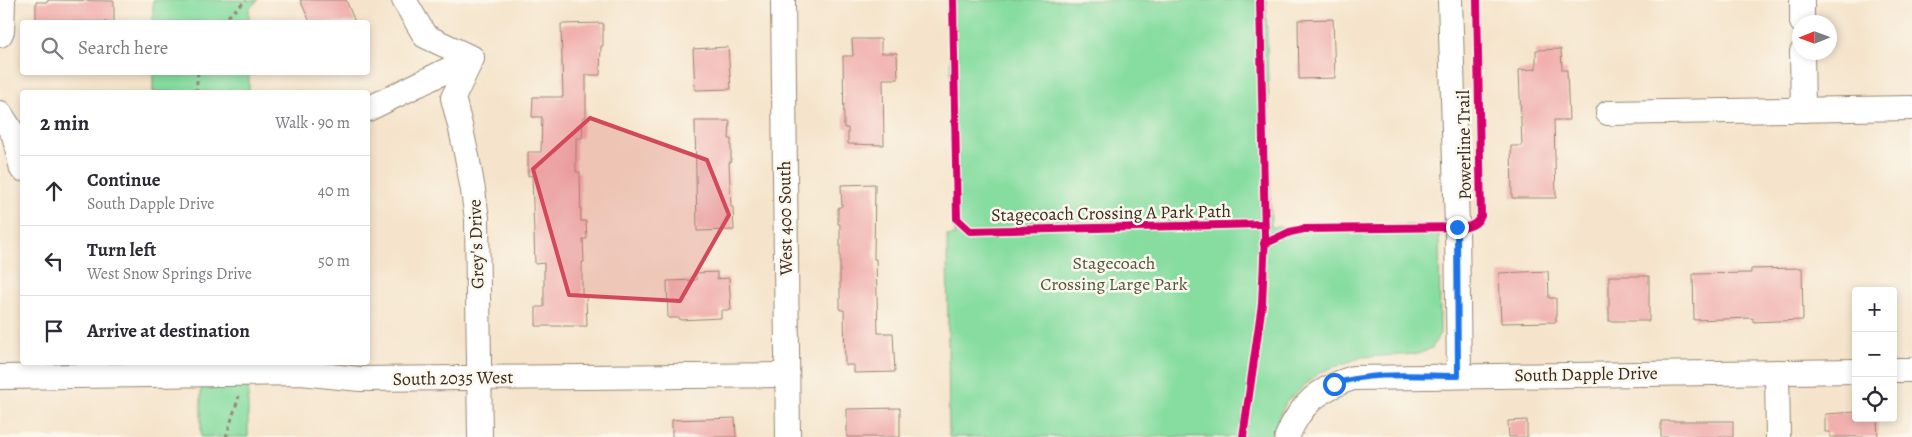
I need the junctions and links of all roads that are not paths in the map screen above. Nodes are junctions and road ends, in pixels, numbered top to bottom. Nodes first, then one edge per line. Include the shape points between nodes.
1 (3, 0) edge
2 (404, 0) edge
3 (783, 0) edge
4 (1450, 0) edge
5 (1802, 0) edge
6 (1802, 15) edge
7 (0, 35) edge
8 (472, 58) junction
9 (1802, 60) edge
10 (370, 108) edge
11 (1912, 108) edge
12 (1803, 110) junction
13 (0, 113) edge
14 (1608, 113) dead end
15 (20, 160) edge
16 (28, 370) edge
17 (1897, 370) edge
18 (1912, 370) edge
19 (1852, 371) edge
20 (1777, 372) junction
21 (787, 374) junction
22 (1458, 376) junction
23 (0, 377) edge
24 (479, 378) junction
25 (480, 437) edge
26 (788, 437) edge
27 (1287, 437) edge
28 (1778, 437) edge

1 - 7 street
2 - 8 street via 425,36
3 - 21 street, West 400 South
4 - 22 street
5 - 6 street
8 - 10 street
8 - 24 street, Grey's Drive via 453,98 474,188 477,219
9 - 12 street
11 - 12 street
12 - 14 street
13 - 15 street via 14,135
16 - 23 street, South 2035 West
16 - 24 street, South 2035 West via 301,373 360,379
17 - 18 street
19 - 20 street, South Dapple Drive
20 - 22 street, South Dapple Drive
20 - 28 street
21 - 24 street, South 2035 West
21 - 26 street, West 400 South
22 - 27 street, South Dapple Drive via 1353,378 1334,384 1301,409
24 - 25 street, Grey's Drive

